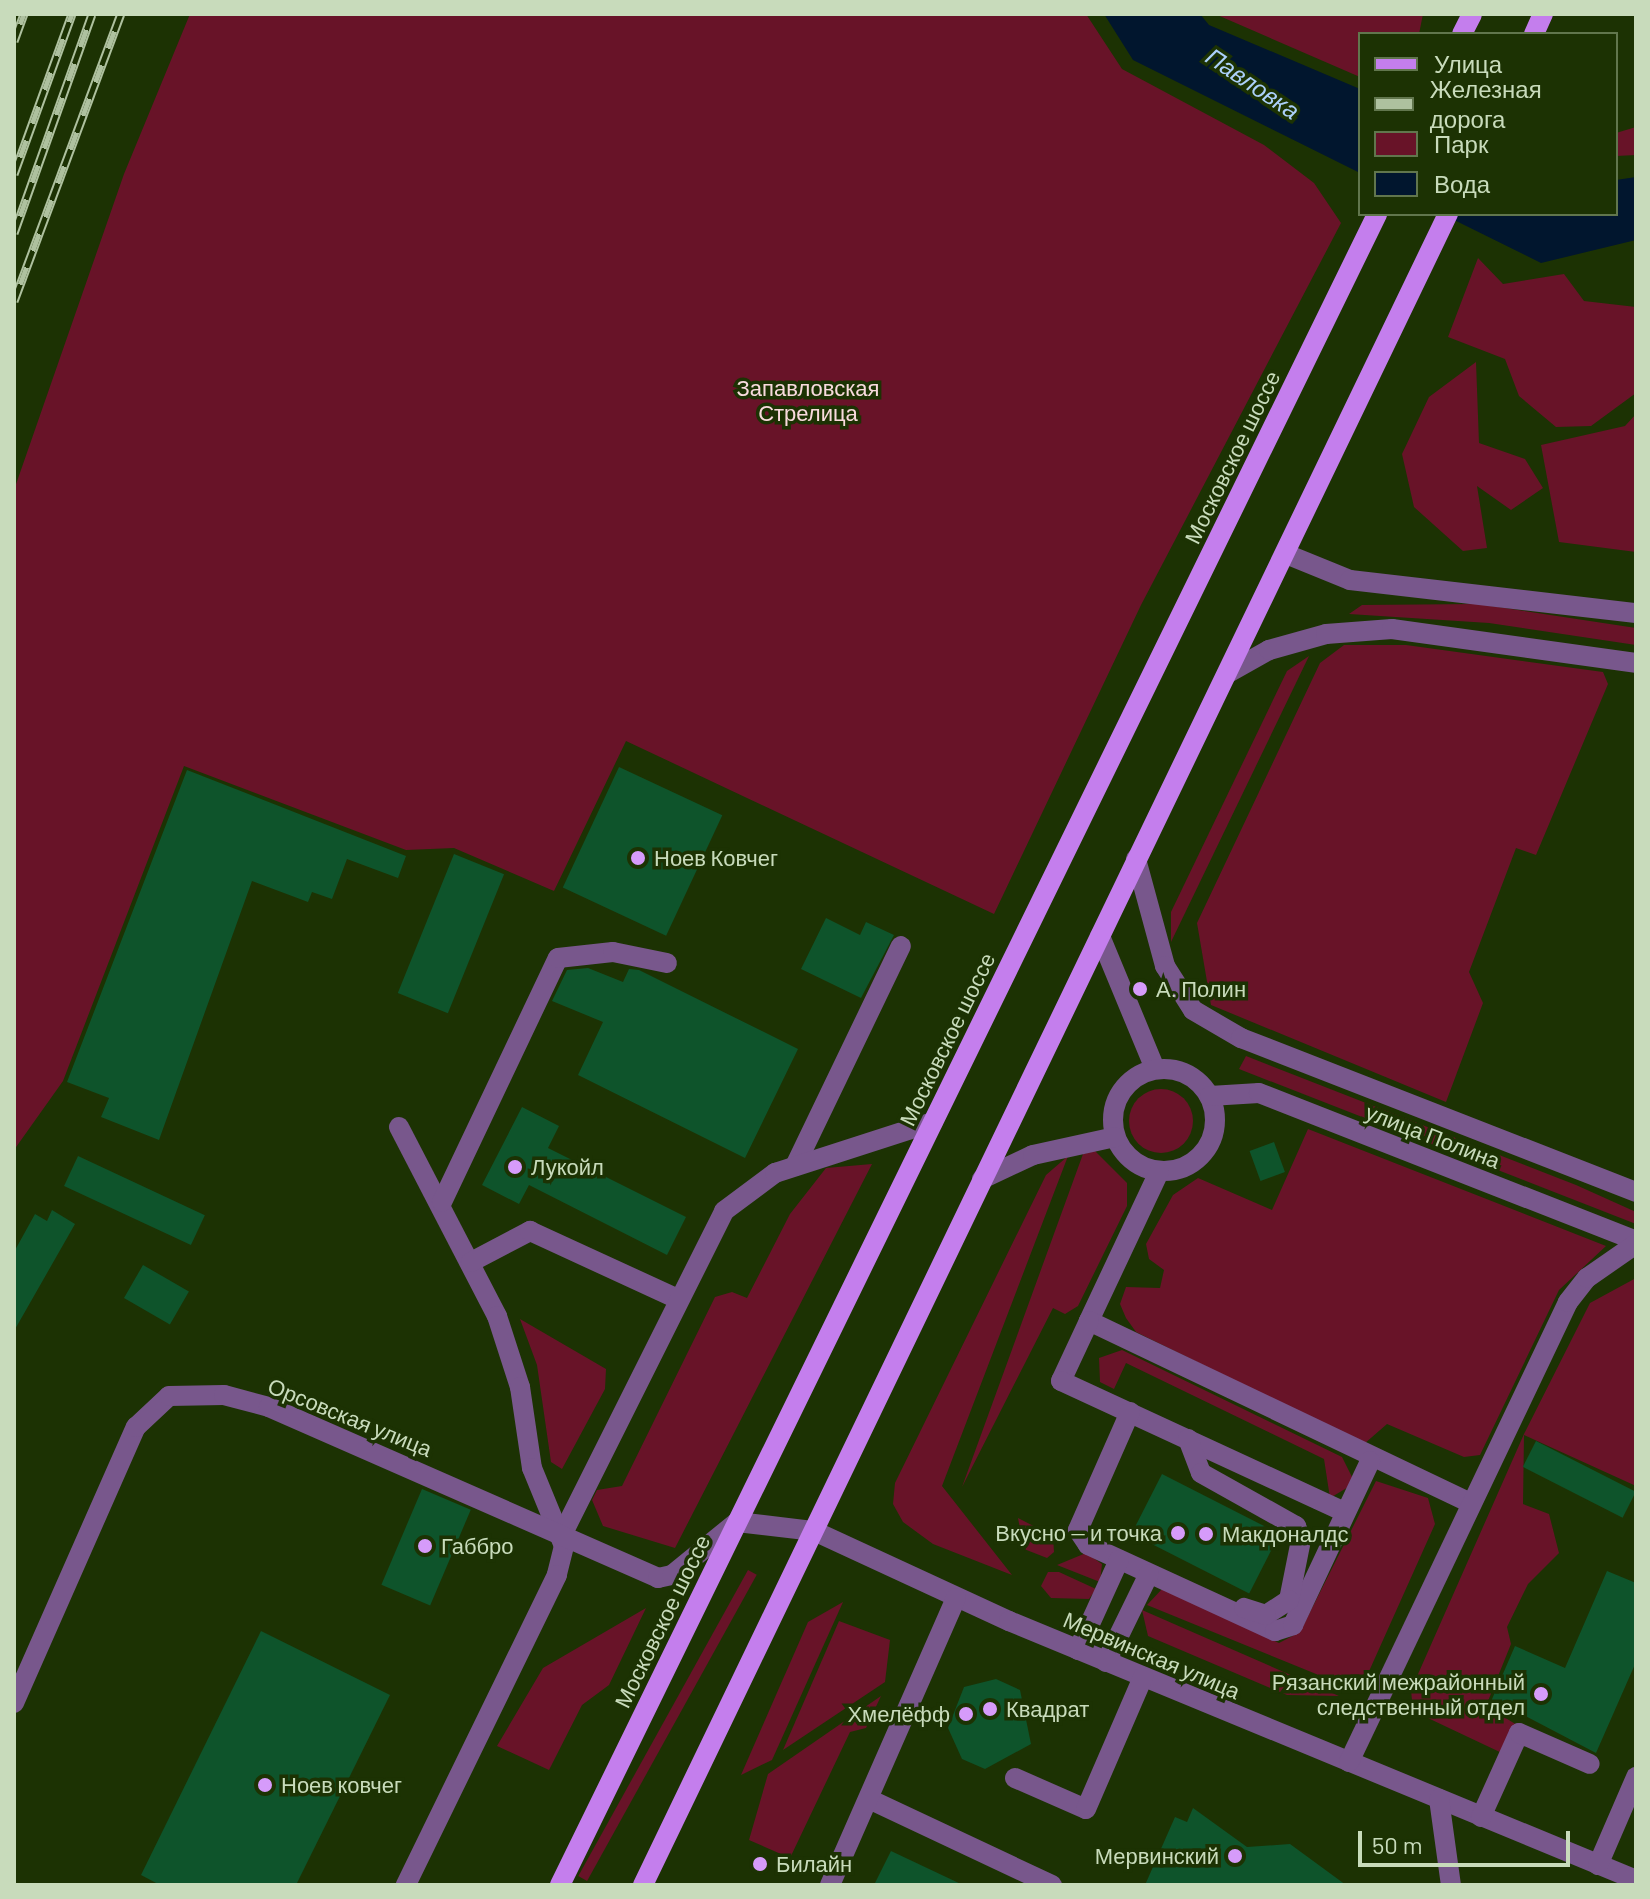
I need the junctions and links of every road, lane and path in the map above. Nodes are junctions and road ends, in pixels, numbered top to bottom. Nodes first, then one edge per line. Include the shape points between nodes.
1 (1472, 14) edge
2 (1463, 32) edge
3 (1376, 216) edge
4 (1447, 216) edge
5 (1286, 554) junction
6 (1636, 613) edge
7 (1636, 663) edge
8 (1228, 673) junction
9 (1136, 859) junction
10 (1100, 936) junction
11 (901, 946) dead end
12 (667, 963) dead end
13 (1155, 1069) junction
14 (1210, 1096) junction
15 (933, 1122) junction
16 (399, 1127) dead end
17 (1115, 1137) junction
18 (795, 1166) junction
19 (1159, 1172) junction
20 (982, 1179) junction
21 (1636, 1192) edge
22 (442, 1202) junction
23 (1636, 1242) edge
24 (471, 1262) junction
25 (678, 1299) junction
26 (1089, 1321) junction
27 (1130, 1412) junction
28 (1188, 1439) junction
29 (1370, 1461) junction
30 (1469, 1502) junction
31 (1345, 1512) junction
32 (737, 1522) junction
33 (814, 1531) junction
34 (563, 1533) junction
35 (1119, 1560) junction
36 (1149, 1574) junction
37 (1191, 1594) junction
38 (956, 1598) junction
39 (1078, 1650) junction
40 (1106, 1662) junction
41 (1143, 1677) junction
42 (14, 1703) edge
43 (1349, 1762) junction
44 (1590, 1764) dead end
45 (1636, 1777) edge
46 (1015, 1778) dead end
47 (1439, 1799) junction
48 (871, 1800) junction
49 (1481, 1817) junction
50 (1598, 1865) junction
51 (1636, 1880) edge
52 (406, 1885) edge
53 (560, 1885) edge
54 (643, 1885) edge
55 (830, 1885) edge
56 (1052, 1885) edge
57 (1451, 1885) edge

1 - 2 main road
3 - 15 main road, Московское шоссе
4 - 5 main road
5 - 6 street via 1350,580
5 - 8 main road
7 - 8 street via 1392,629 1326,634 1269,650
8 - 9 main road
9 - 10 main road
9 - 21 street via 1165,966 1193,1010 1241,1038
10 - 13 street
10 - 20 main road
11 - 18 street
12 - 22 street via 613,952 558,958
13 - 14 street via 1187,1074
13 - 17 street via 1120,1094
14 - 19 street via 1216,1128 1202,1156
14 - 23 street, улица Полина via 1259,1093
15 - 18 street
15 - 32 main road, Московское шоссе
16 - 22 street
17 - 19 street via 1132,1160
17 - 20 street via 1033,1155
18 - 25 street via 760,1181 724,1211
19 - 26 street
20 - 33 main road
22 - 24 street
23 - 30 street via 1587,1278 1568,1302
24 - 25 street via 530,1231
24 - 34 street via 518,1375 535,1479
25 - 34 street
26 - 27 street via 1061,1381
26 - 29 street
27 - 28 street
27 - 35 street via 1078,1530 1088,1545
28 - 31 street
28 - 37 street via 1201,1473 1283,1514 1301,1540 1280,1612
29 - 30 street
29 - 31 street
30 - 43 street
31 - 37 street via 1293,1625 1267,1629
32 - 33 street, Мервинская улица
32 - 34 street, Орсовская улица via 672,1575 658,1578
32 - 53 main road, Московское шоссе
33 - 38 street, Мервинская улица
33 - 54 main road
34 - 42 street, Орсовская улица via 269,1407 224,1395 169,1396 136,1427
34 - 52 street via 557,1575
35 - 36 street
35 - 39 street
36 - 37 street
36 - 40 street
38 - 39 street, Мервинская улица
38 - 48 street
39 - 40 street, Мервинская улица
40 - 41 street, Мервинская улица
41 - 43 street, Мервинская улица
41 - 46 street via 1086,1809
43 - 47 street, Мервинская улица
44 - 49 street via 1519,1733
45 - 50 street
47 - 49 street, Мервинская улица
47 - 57 street
48 - 55 street
48 - 56 street
49 - 50 street, Мервинская улица
50 - 51 street, Мервинская улица

